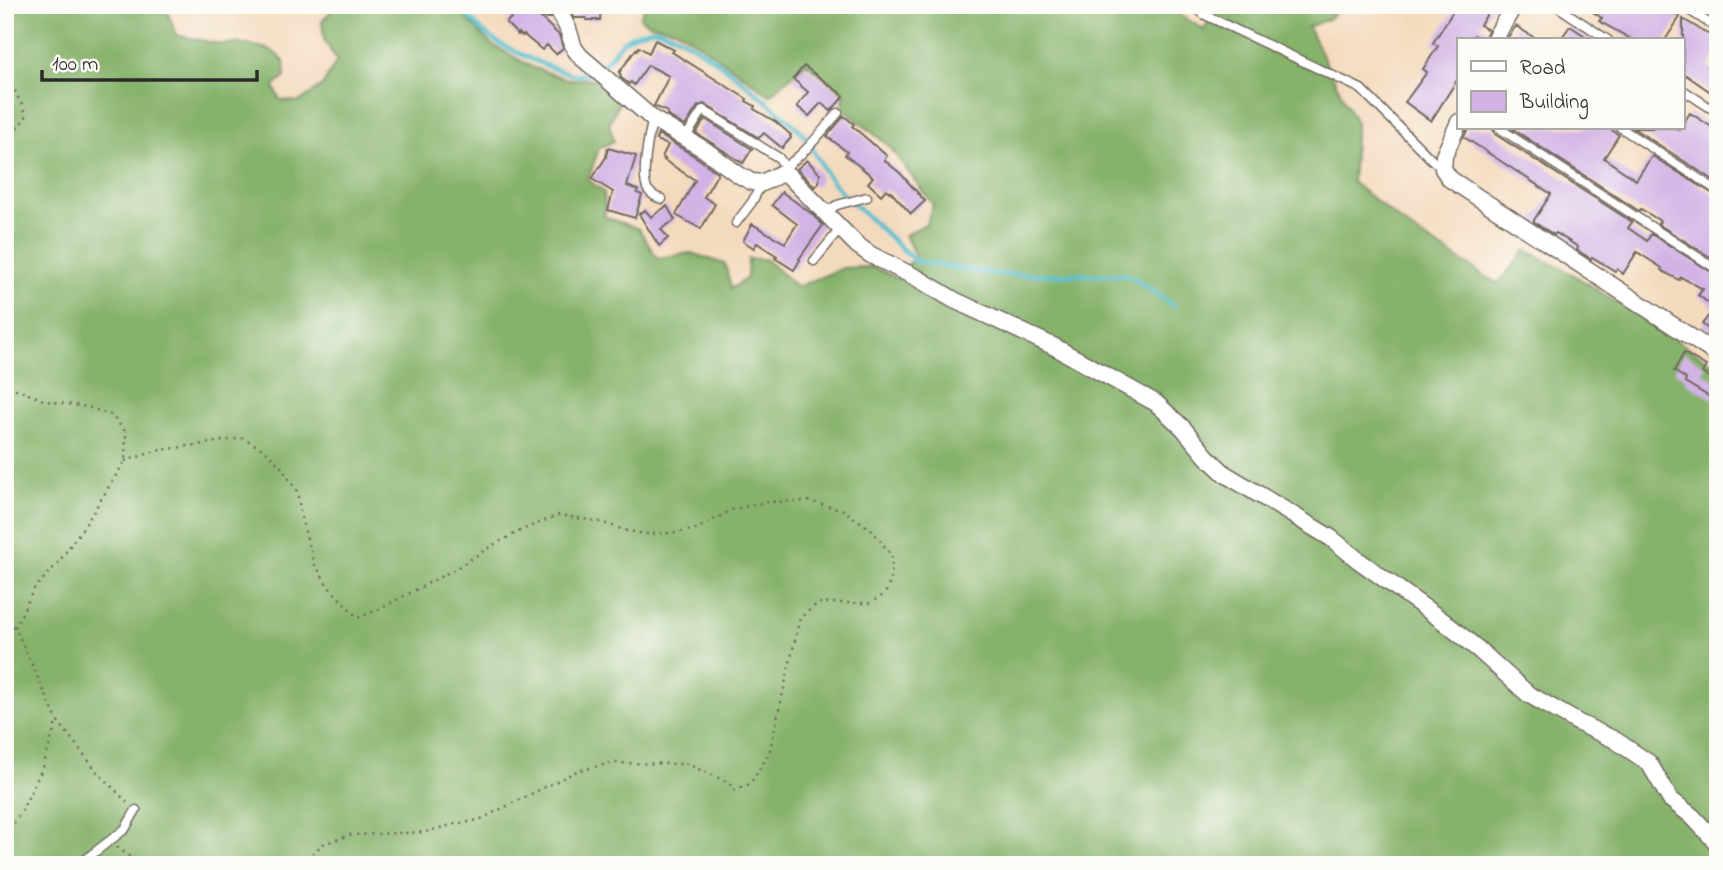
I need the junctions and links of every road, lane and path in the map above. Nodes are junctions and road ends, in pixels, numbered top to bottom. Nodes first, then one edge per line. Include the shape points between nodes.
1 (556, 5) edge
2 (1192, 5) edge
3 (1514, 5) edge
4 (1555, 5) edge
5 (1681, 5) edge
6 (1718, 29) edge
7 (1495, 38) edge
8 (1605, 38) edge
9 (5, 72) edge
10 (1684, 91) edge
11 (838, 113) dead end
12 (1718, 113) edge
13 (653, 119) junction
14 (1457, 127) edge
15 (5, 130) edge
16 (1502, 130) edge
17 (1624, 130) edge
18 (685, 138) junction
19 (1443, 169) junction
20 (784, 170) junction
21 (762, 183) junction
22 (1718, 191) edge
23 (867, 197) dead end
24 (662, 199) dead end
25 (826, 212) junction
26 (736, 223) dead end
27 (841, 228) junction
28 (814, 261) dead end
29 (1718, 270) edge
30 (1718, 355) edge
31 (5, 379) edge
32 (125, 461) junction
33 (5, 624) edge
34 (15, 627) junction
35 (57, 720) junction
36 (135, 810) joint
37 (109, 842) junction
38 (1718, 844) edge
39 (5, 863) edge
40 (78, 865) edge
41 (147, 865) edge
42 (299, 865) edge

1 - 13 street via 580,56
2 - 19 lane via 1361,89
3 - 7 street
4 - 8 lane
5 - 6 lane
9 - 15 path via 27,115 18,127
10 - 12 lane
11 - 20 lane
13 - 18 street
13 - 24 lane via 646,182 647,189
14 - 19 street
16 - 29 lane
17 - 22 lane
18 - 20 lane via 703,110 779,158
18 - 21 street via 739,175
19 - 30 street via 1450,179
20 - 21 street
20 - 25 street
21 - 26 lane
23 - 25 lane
25 - 27 street
27 - 28 lane
27 - 38 street via 871,255 1156,403 1225,474 1331,538 1443,621 1528,694 1649,763 1670,799
31 - 32 path via 16,389 46,401 111,415 126,432
32 - 34 path via 58,563 34,589
32 - 42 path via 156,451 243,438 266,451 297,491 314,563 358,618 524,529 559,515 627,531 671,533 694,530 734,509 808,501 843,510 872,530 892,556 885,594 870,603 818,603 800,618 769,754 750,784 734,790 729,783 687,764 612,763 577,771 479,820 425,832 350,835 323,844
33 - 34 path
34 - 35 path
35 - 36 path via 99,774
35 - 39 path via 43,767 9,830
36 - 37 lane via 125,830
37 - 40 lane
37 - 41 path

